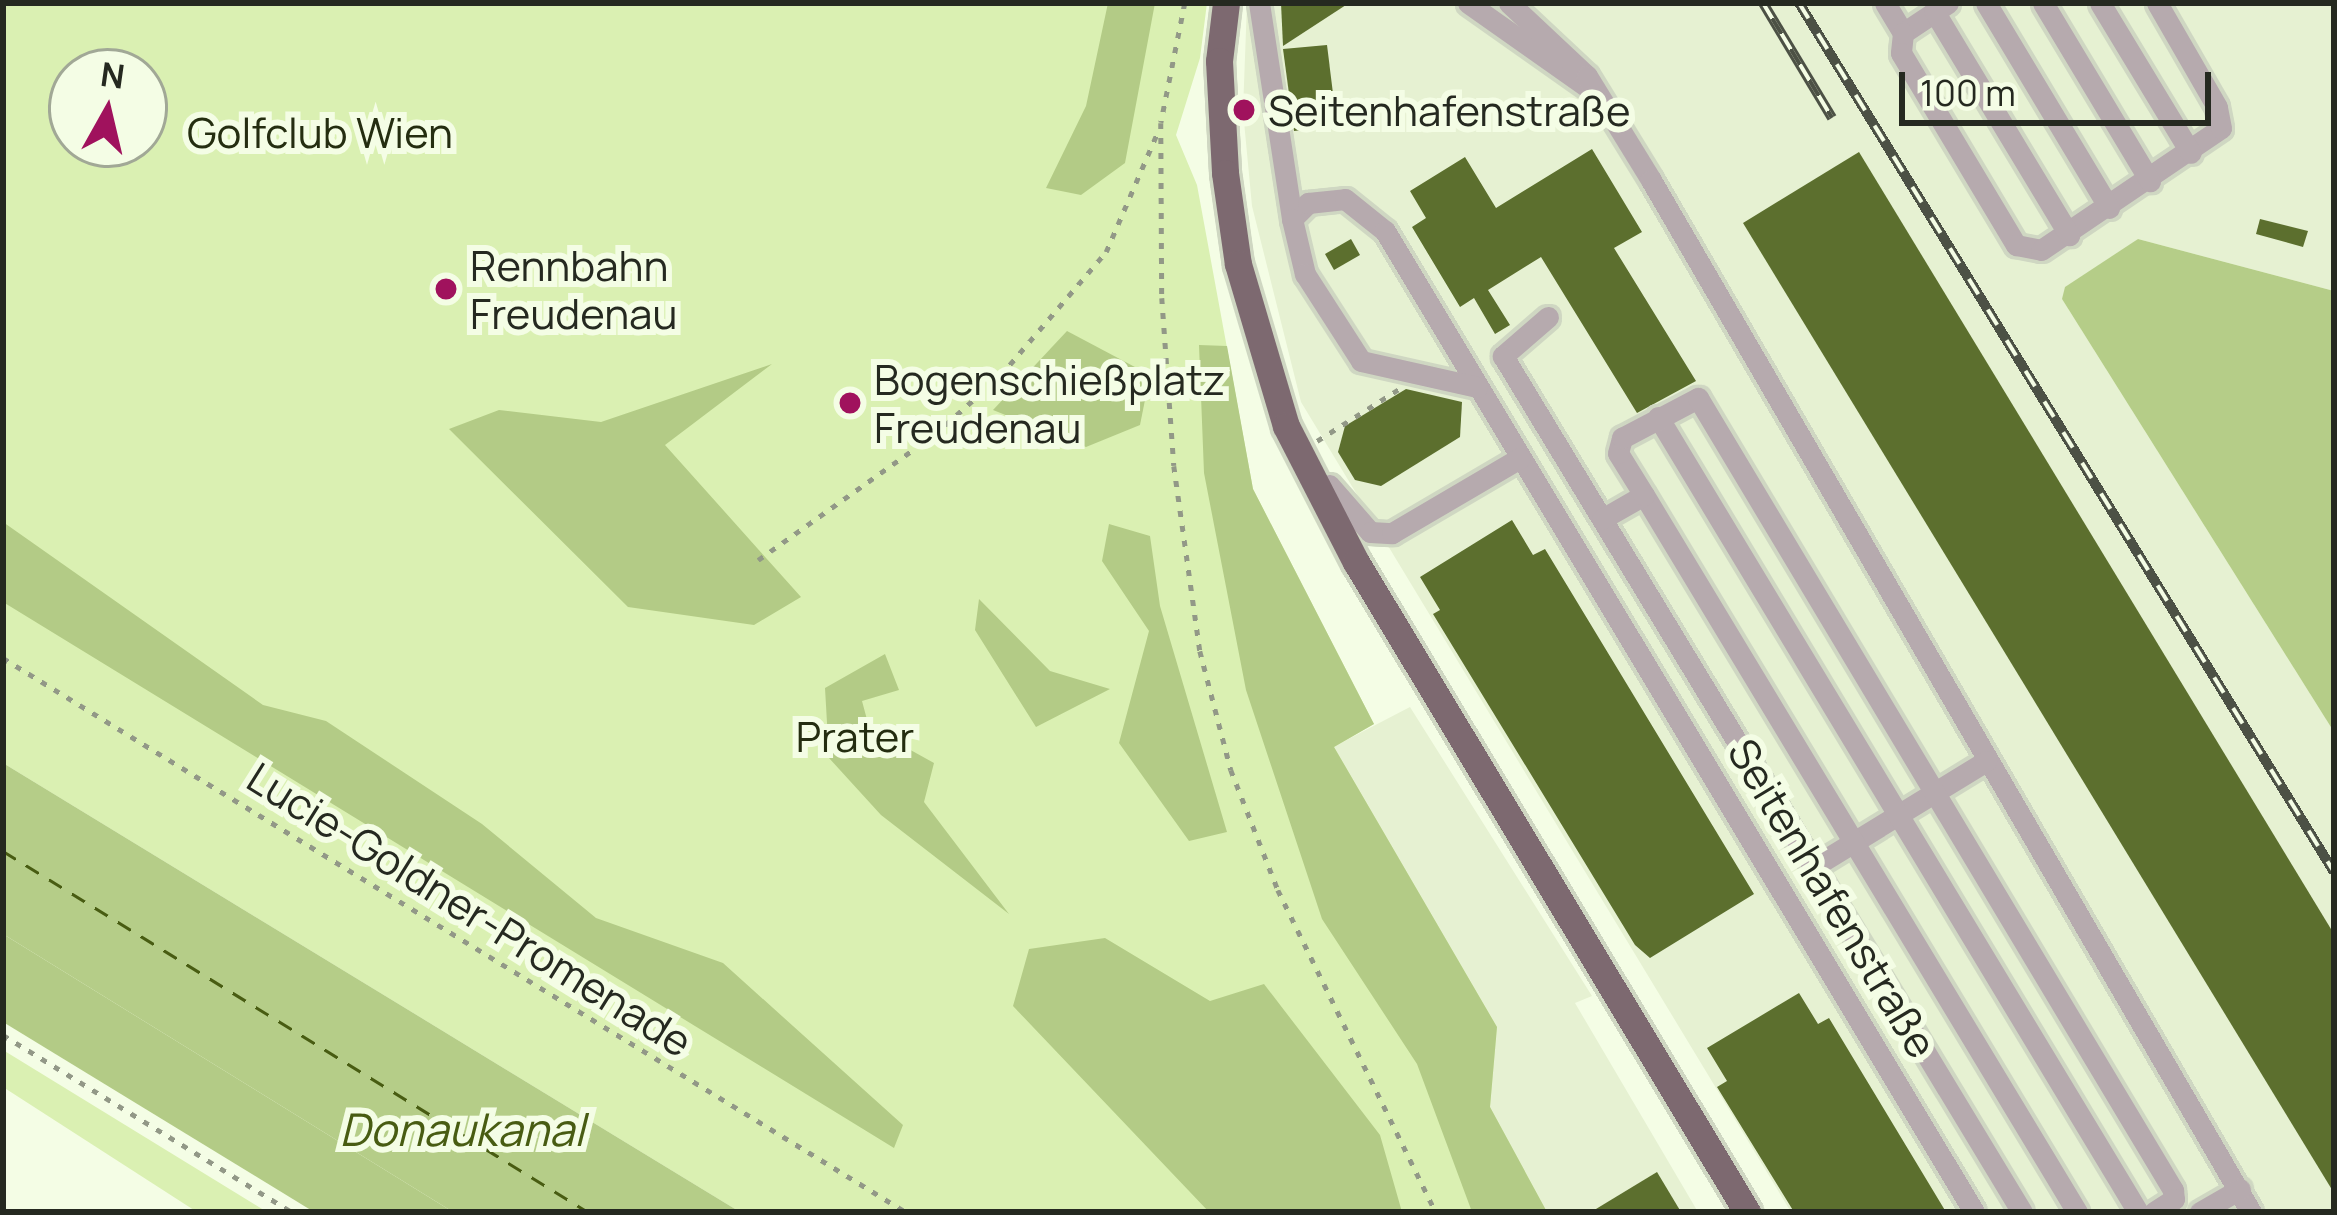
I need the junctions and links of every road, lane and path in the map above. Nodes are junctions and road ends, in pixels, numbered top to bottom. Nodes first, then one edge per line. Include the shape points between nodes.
1 (1185, 3) edge
2 (1226, 3) edge
3 (1259, 3) edge
4 (1468, 3) edge
5 (1509, 3) edge
6 (1885, 3) edge
7 (1986, 3) edge
8 (2043, 3) edge
9 (2100, 3) edge
10 (2157, 3) edge
11 (1942, 6) edge
12 (1536, 12) edge
13 (1903, 33) junction
14 (1594, 92) junction
15 (1161, 123) junction
16 (2191, 154) junction
17 (2150, 181) junction
18 (2109, 208) junction
19 (1292, 219) junction
20 (2069, 235) junction
21 (1548, 317) dead end
22 (1422, 375) junction
23 (1477, 387) junction
24 (1273, 391) junction
25 (1658, 417) junction
26 (1317, 440) dead end
27 (1520, 458) junction
28 (1644, 495) junction
29 (1602, 519) junction
30 (758, 560) dead end
31 (3, 658) edge
32 (1986, 761) junction
33 (1937, 794) junction
34 (1900, 815) junction
35 (1858, 839) junction
36 (1813, 867) junction
37 (3, 1035) edge
38 (2240, 1189) junction
39 (292, 1212) edge
40 (906, 1212) edge
41 (1436, 1212) edge
42 (1747, 1212) edge
43 (1974, 1212) edge
44 (2022, 1212) edge
45 (2077, 1212) edge
46 (2138, 1212) edge
47 (2154, 1212) edge
48 (2200, 1212) edge
49 (2251, 1212) edge

1 - 15 path
2 - 24 main road via 1219,61 1225,172 1238,265
3 - 19 lane
4 - 14 lane
5 - 12 lane
6 - 13 lane
7 - 18 lane
8 - 17 lane
9 - 16 lane
10 - 16 lane via 2217,106 2221,128
11 - 13 lane
11 - 20 lane
12 - 14 lane
13 - 20 lane via 1901,52 2016,245 2041,250
14 - 32 lane
15 - 30 path via 1106,252 1000,376 934,435
15 - 41 path via 1174,466 1200,651 1231,770 1278,890
16 - 17 lane
17 - 18 lane
18 - 20 lane
19 - 22 lane via 1305,274 1361,361
19 - 23 lane, Seitenhafenstraße via 1326,197 1367,212
21 - 29 lane via 1503,356
22 - 23 lane
22 - 26 path
23 - 27 lane, Seitenhafenstraße
24 - 27 lane via 1337,501 1370,532 1393,533
24 - 42 main road via 1356,562
25 - 28 lane via 1616,445
25 - 33 lane via 1698,398
25 - 34 lane
27 - 43 lane, Seitenhafenstraße
28 - 29 lane
28 - 35 lane
29 - 36 lane
31 - 40 path, Lucie-Goldner-Promenade
32 - 33 lane
32 - 38 lane
33 - 34 lane
33 - 47 lane via 2173,1190
34 - 35 lane
34 - 46 lane
35 - 36 lane
35 - 45 lane
36 - 44 lane
37 - 39 path
38 - 48 lane
38 - 49 lane

